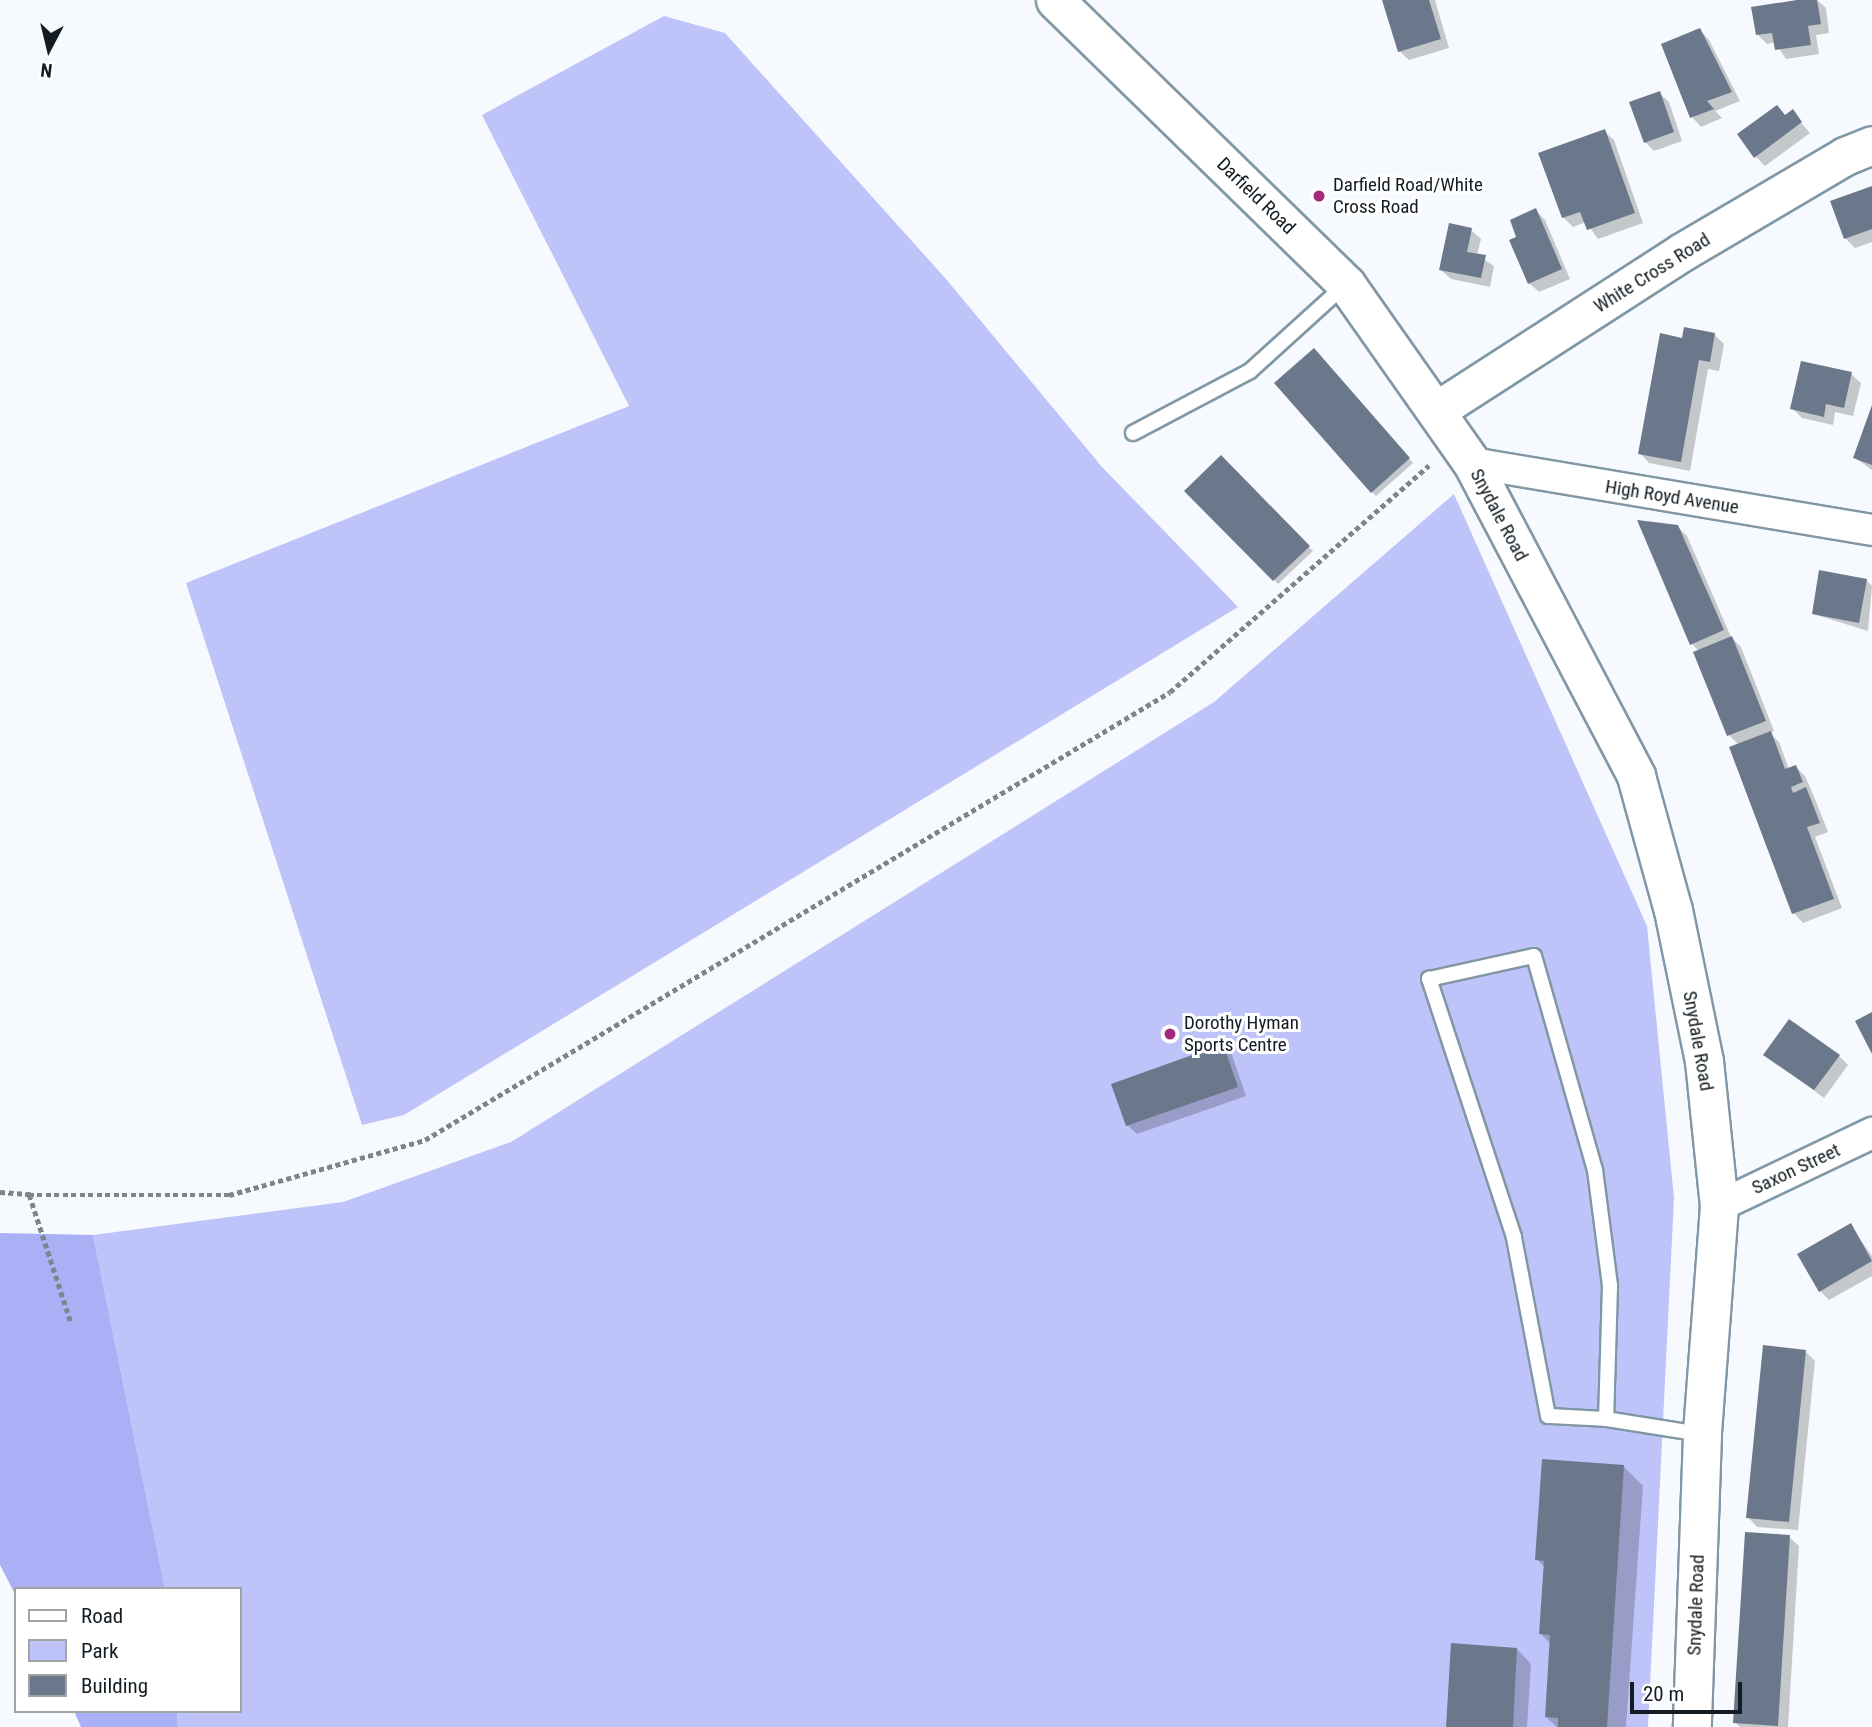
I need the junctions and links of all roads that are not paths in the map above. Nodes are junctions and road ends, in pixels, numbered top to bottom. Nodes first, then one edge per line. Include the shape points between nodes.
1 (1055, 0) edge
2 (1872, 145) edge
3 (1346, 284) junction
4 (1437, 410) junction
5 (1133, 433) dead end
6 (1465, 452) junction
7 (1872, 530) edge
8 (1872, 1133) edge
9 (1719, 1206) junction
10 (1606, 1419) junction
11 (1702, 1434) junction
12 (1692, 1727) edge

1 - 3 street, Darfield Road
2 - 4 street, White Cross Road via 1845,156 1682,252
3 - 4 street, Darfield Road
3 - 5 lane via 1250,371
4 - 6 street, Snydale Road
6 - 7 street, High Royd Avenue
6 - 9 street, Snydale Road via 1636,776 1673,909 1704,1061
8 - 9 street, Saxon Street
9 - 11 street, Snydale Road
10 - 10 lane via 1610,1286 1595,1170 1534,956 1429,979 1514,1237 1548,1416
10 - 11 lane
11 - 12 street, Snydale Road

